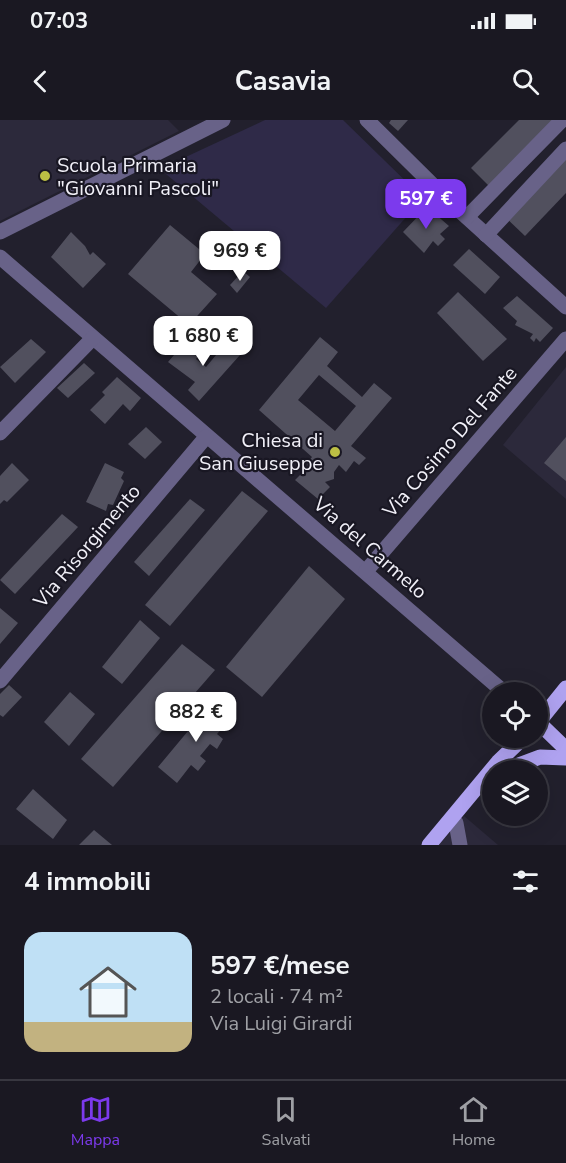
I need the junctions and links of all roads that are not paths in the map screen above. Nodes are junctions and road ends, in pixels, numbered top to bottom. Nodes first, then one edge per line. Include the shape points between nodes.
1 (223, 120) edge
2 (367, 120) edge
3 (562, 120) edge
4 (566, 149) edge
5 (467, 217) junction
6 (0, 232) edge
7 (486, 234) junction
8 (0, 257) edge
9 (566, 306) edge
10 (93, 338) junction
11 (566, 339) edge
12 (0, 433) edge
13 (206, 437) junction
14 (366, 571) junction
15 (0, 681) edge
16 (492, 682) edge
17 (566, 688) edge
18 (548, 710) edge
19 (548, 733) edge
20 (513, 748) edge
21 (566, 749) edge
22 (566, 758) edge
23 (532, 760) edge
24 (482, 793) edge
25 (456, 823) junction
26 (429, 845) edge
27 (438, 845) edge
28 (460, 845) edge

1 - 6 street
2 - 5 street
3 - 5 street
4 - 7 street
5 - 7 street
7 - 9 street
8 - 10 street, Via del Carmelo
10 - 12 street
10 - 13 street, Via del Carmelo
11 - 14 street, Via Cosimo Del Fante
13 - 14 street, Via del Carmelo
13 - 15 street, Via Risorgimento
14 - 16 street, Via del Carmelo
17 - 18 main road
19 - 21 main road
20 - 26 main road
22 - 23 main road
24 - 25 main road
25 - 27 main road
25 - 28 street

